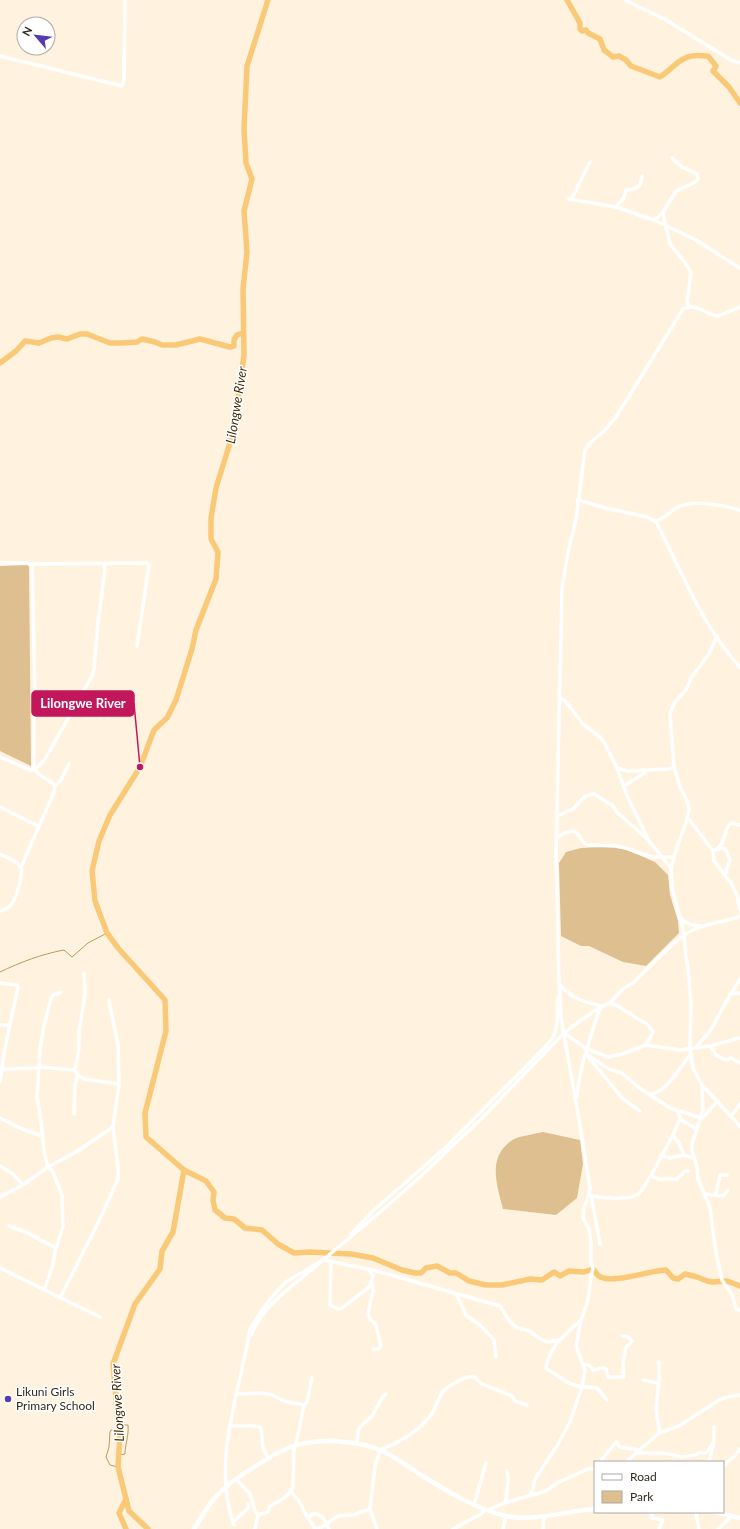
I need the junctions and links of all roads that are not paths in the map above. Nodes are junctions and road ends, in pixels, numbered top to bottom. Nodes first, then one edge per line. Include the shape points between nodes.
1 (125, 0) edge
2 (625, 0) edge
3 (0, 56) edge
4 (740, 64) edge
5 (672, 158) dead end
6 (590, 162) dead end
7 (642, 176) dead end
8 (616, 207) junction
9 (663, 213) junction
10 (654, 220) junction
11 (665, 225) junction
12 (740, 268) edge
13 (689, 306) junction
14 (740, 307) edge
15 (578, 500) junction
16 (740, 510) edge
17 (656, 521) junction
18 (0, 563) edge
19 (30, 563) junction
20 (104, 564) junction
21 (717, 636) junction
22 (137, 646) dead end
23 (740, 667) edge
24 (560, 698) junction
25 (0, 757) edge
26 (68, 764) dead end
27 (617, 768) junction
28 (674, 768) junction
29 (35, 769) junction
30 (645, 770) junction
31 (55, 786) junction
32 (624, 786) junction
33 (0, 807) edge
34 (557, 816) junction
35 (688, 818) junction
36 (740, 825) edge
37 (38, 826) junction
38 (557, 837) junction
39 (649, 842) junction
40 (715, 851) junction
41 (0, 854) edge
42 (662, 857) junction
43 (674, 857) junction
44 (21, 867) junction
45 (671, 868) junction
46 (725, 875) junction
47 (740, 910) edge
48 (0, 911) edge
49 (740, 916) edge
50 (680, 917) junction
51 (704, 926) junction
52 (684, 934) junction
53 (84, 973) dead end
54 (740, 979) edge
55 (0, 983) edge
56 (559, 984) junction
57 (559, 989) junction
58 (61, 992) dead end
59 (740, 993) edge
60 (730, 994) junction
61 (109, 1000) dead end
62 (610, 1003) junction
63 (602, 1006) junction
64 (0, 1025) edge
65 (10, 1025) junction
66 (564, 1033) junction
67 (740, 1038) edge
68 (646, 1045) junction
69 (710, 1046) junction
70 (0, 1047) edge
71 (5, 1048) junction
72 (695, 1048) junction
73 (690, 1049) junction
74 (586, 1051) junction
75 (691, 1054) junction
76 (740, 1064) edge
77 (38, 1067) junction
78 (1, 1070) edge
79 (75, 1070) junction
80 (78, 1075) junction
81 (0, 1082) edge
82 (119, 1084) junction
83 (702, 1085) junction
84 (650, 1094) junction
85 (717, 1102) junction
86 (576, 1103) junction
87 (740, 1104) edge
88 (640, 1111) dead end
89 (678, 1111) junction
90 (74, 1114) dead end
91 (731, 1117) junction
92 (0, 1118) edge
93 (680, 1118) junction
94 (702, 1118) junction
95 (740, 1126) edge
96 (112, 1127) junction
97 (696, 1128) junction
98 (42, 1136) junction
99 (673, 1136) junction
100 (661, 1155) junction
101 (684, 1155) junction
102 (694, 1158) junction
103 (0, 1166) edge
104 (48, 1167) junction
105 (688, 1171) dead end
106 (727, 1174) dead end
107 (651, 1176) junction
108 (23, 1185) junction
109 (590, 1188) junction
110 (728, 1190) dead end
111 (704, 1194) junction
112 (716, 1194) junction
113 (591, 1196) junction
114 (0, 1197) edge
115 (9, 1226) dead end
116 (600, 1244) dead end
117 (337, 1247) junction
118 (56, 1248) junction
119 (323, 1260) junction
120 (331, 1262) junction
121 (0, 1268) edge
122 (369, 1270) junction
123 (372, 1280) junction
124 (44, 1290) junction
125 (456, 1294) junction
126 (60, 1298) junction
127 (740, 1310) edge
128 (100, 1317) dead end
129 (581, 1320) junction
130 (622, 1336) dead end
131 (559, 1340) junction
132 (373, 1349) dead end
133 (496, 1357) dead end
134 (659, 1362) dead end
135 (584, 1365) junction
136 (312, 1378) dead end
137 (644, 1380) dead end
138 (659, 1384) junction
139 (582, 1387) junction
140 (237, 1394) junction
141 (386, 1394) dead end
142 (740, 1395) edge
143 (607, 1400) dead end
144 (527, 1405) dead end
145 (304, 1406) junction
146 (230, 1426) junction
147 (714, 1427) dead end
148 (659, 1433) junction
149 (714, 1442) junction
150 (357, 1443) junction
151 (295, 1445) junction
152 (740, 1449) edge
153 (380, 1450) junction
154 (638, 1451) junction
155 (268, 1458) junction
156 (601, 1461) edge
157 (627, 1461) edge
158 (709, 1461) edge
159 (486, 1463) dead end
160 (724, 1467) edge
161 (594, 1469) edge
162 (507, 1471) dead end
163 (236, 1479) junction
164 (226, 1487) junction
165 (291, 1492) junction
166 (530, 1495) junction
167 (504, 1502) junction
168 (248, 1504) dead end
169 (474, 1505) junction
170 (370, 1509) junction
171 (594, 1509) edge
172 (486, 1510) junction
173 (652, 1513) edge
174 (696, 1513) edge
175 (719, 1513) edge
176 (258, 1515) junction
177 (506, 1516) junction
178 (544, 1516) junction
179 (732, 1516) junction
180 (309, 1517) junction
181 (740, 1518) edge
182 (326, 1523) junction
183 (194, 1529) edge
184 (255, 1529) edge
185 (315, 1529) edge
186 (329, 1529) edge
187 (377, 1529) edge
188 (453, 1529) edge
189 (503, 1529) edge
190 (543, 1529) edge
191 (659, 1529) edge
192 (699, 1529) edge
193 (718, 1529) edge

1 - 3 street via 122,86
2 - 4 street via 666,20
5 - 9 street via 682,167 697,174 698,179 677,191
6 - 8 street via 570,200
7 - 8 street via 640,185 626,190 624,198
8 - 10 street
9 - 10 street
9 - 11 street
10 - 11 street
11 - 12 street via 696,240
11 - 13 street via 671,247 684,260 691,272 687,302
13 - 14 street via 718,316
13 - 15 street via 681,311 616,418 587,446
15 - 17 street
15 - 24 street via 563,578
16 - 17 street via 694,503 675,509
17 - 21 street via 699,608
18 - 19 street
19 - 20 street
19 - 29 street via 35,648
20 - 22 street via 145,562 149,565
20 - 29 street via 94,669 45,759
21 - 23 street
21 - 28 street via 709,654 670,713
24 - 27 street via 583,724 603,740
24 - 34 street
25 - 29 street via 30,770
26 - 31 street via 61,780
27 - 30 street via 628,771
27 - 32 street
28 - 30 street
28 - 35 street via 687,801
29 - 31 street
30 - 32 street
31 - 37 street
32 - 39 street
33 - 37 street
34 - 38 street
34 - 39 street via 573,809 585,796 594,794 612,805
35 - 40 street
35 - 43 street
36 - 40 street via 729,825 723,842
37 - 44 street
38 - 42 street via 564,832 574,831 588,845 614,846
38 - 56 street
39 - 42 street
40 - 46 street via 714,861
40 - 46 street via 725,849 730,859
41 - 44 street
42 - 43 street
42 - 45 street
43 - 45 street
44 - 48 street via 20,880 13,901
45 - 50 street via 672,888
46 - 47 street via 737,895
49 - 51 street
50 - 51 street via 691,925
50 - 52 street
51 - 52 street
52 - 62 street
52 - 73 street via 691,1005
53 - 79 street via 85,993
54 - 60 street
55 - 65 street via 18,986
56 - 57 street
56 - 63 street via 575,998
57 - 66 street
57 - 117 street via 558,1025 549,1043 445,1148 374,1210
58 - 77 street via 51,998
59 - 60 street
60 - 72 street via 711,1030
61 - 82 street via 118,1040
62 - 63 street
62 - 68 street via 649,1026 653,1032
63 - 66 street
63 - 74 street
64 - 65 street
65 - 71 street
66 - 74 street
66 - 86 street
66 - 117 street via 481,1119 421,1176
67 - 69 street
68 - 73 street
68 - 74 street via 608,1057
69 - 72 street
69 - 76 street via 717,1056 726,1060 731,1058
70 - 71 street
71 - 78 street
72 - 73 street
72 - 75 street
73 - 75 street
74 - 84 street via 608,1069 622,1073
74 - 86 street
74 - 88 street via 623,1099
75 - 83 street via 695,1073
75 - 84 street via 673,1079 658,1092
77 - 78 street
77 - 79 street
77 - 98 street via 37,1097
78 - 81 street
79 - 80 street
80 - 82 street via 92,1081
80 - 90 street via 75,1084
82 - 96 street
83 - 85 street
83 - 94 street
84 - 89 street
85 - 91 street
85 - 94 street
86 - 109 street
87 - 91 street
89 - 93 street
89 - 94 street
91 - 95 street
92 - 98 street
93 - 97 street
93 - 99 street
94 - 97 street
96 - 104 street via 76,1152
96 - 126 street via 118,1167 117,1184
97 - 102 street via 692,1144
98 - 104 street
99 - 100 street
99 - 101 street
100 - 101 street via 670,1158
100 - 107 street
101 - 102 street
102 - 111 street
103 - 108 street via 13,1174
104 - 108 street
104 - 118 street via 62,1195 63,1226
105 - 107 street via 677,1179 658,1179
106 - 112 street via 720,1175
107 - 113 street via 636,1196 606,1199
108 - 114 street
109 - 113 street
109 - 129 street via 583,1218 592,1243 593,1269 588,1300
110 - 112 street via 723,1196
111 - 112 street
111 - 127 street via 710,1208 722,1280 732,1295 736,1309
113 - 116 street
115 - 118 street
117 - 119 street
118 - 124 street
119 - 120 street
119 - 140 street via 282,1294 268,1308 253,1330
120 - 122 street
120 - 123 street via 329,1301 330,1305 338,1309 365,1292
121 - 124 street
122 - 123 street
122 - 125 street
123 - 132 street via 373,1291 368,1314 376,1325 381,1346
124 - 126 street
125 - 131 street via 500,1306 503,1314 515,1326 531,1332 544,1341
125 - 133 street via 466,1315 494,1340
126 - 128 street
129 - 131 street
129 - 135 street via 576,1346
130 - 135 street via 632,1340 626,1347 624,1377 608,1376 606,1369 593,1370 589,1365
131 - 139 street via 546,1369 574,1386
134 - 138 street
135 - 139 street
136 - 145 street
137 - 138 street
138 - 148 street via 656,1411
139 - 143 street via 597,1388
139 - 166 street via 570,1422 535,1479
140 - 145 street via 263,1393
140 - 146 street
141 - 150 street via 372,1416 360,1427
142 - 148 street via 719,1400 679,1426
144 - 153 street via 482,1384 474,1377 463,1378 443,1389 433,1413 408,1438
145 - 151 street
146 - 155 street via 261,1428 263,1448
146 - 164 street
147 - 149 street
148 - 154 street
149 - 154 street via 706,1453 682,1457
149 - 158 street
150 - 151 street via 315,1441
150 - 153 street
151 - 155 street
151 - 165 street
152 - 160 street
153 - 169 street
153 - 170 street via 374,1466
154 - 156 street via 620,1447 616,1442
154 - 157 street
155 - 163 street
159 - 169 street
161 - 166 street via 590,1468 557,1483 546,1491
162 - 167 street
163 - 164 street
163 - 176 street via 250,1494
164 - 168 street via 234,1523 248,1508
164 - 183 street
165 - 176 street via 270,1506 268,1512
165 - 180 street
166 - 167 street
167 - 172 street
169 - 172 street
170 - 182 street via 353,1515 338,1516
170 - 187 street
171 - 178 street
172 - 177 street
172 - 188 street
173 - 191 street via 652,1518 662,1520
174 - 192 street
175 - 179 street
176 - 184 street
177 - 178 street
177 - 189 street
178 - 190 street
179 - 181 street
179 - 193 street
180 - 182 street via 315,1513
180 - 185 street
182 - 185 street
182 - 186 street

